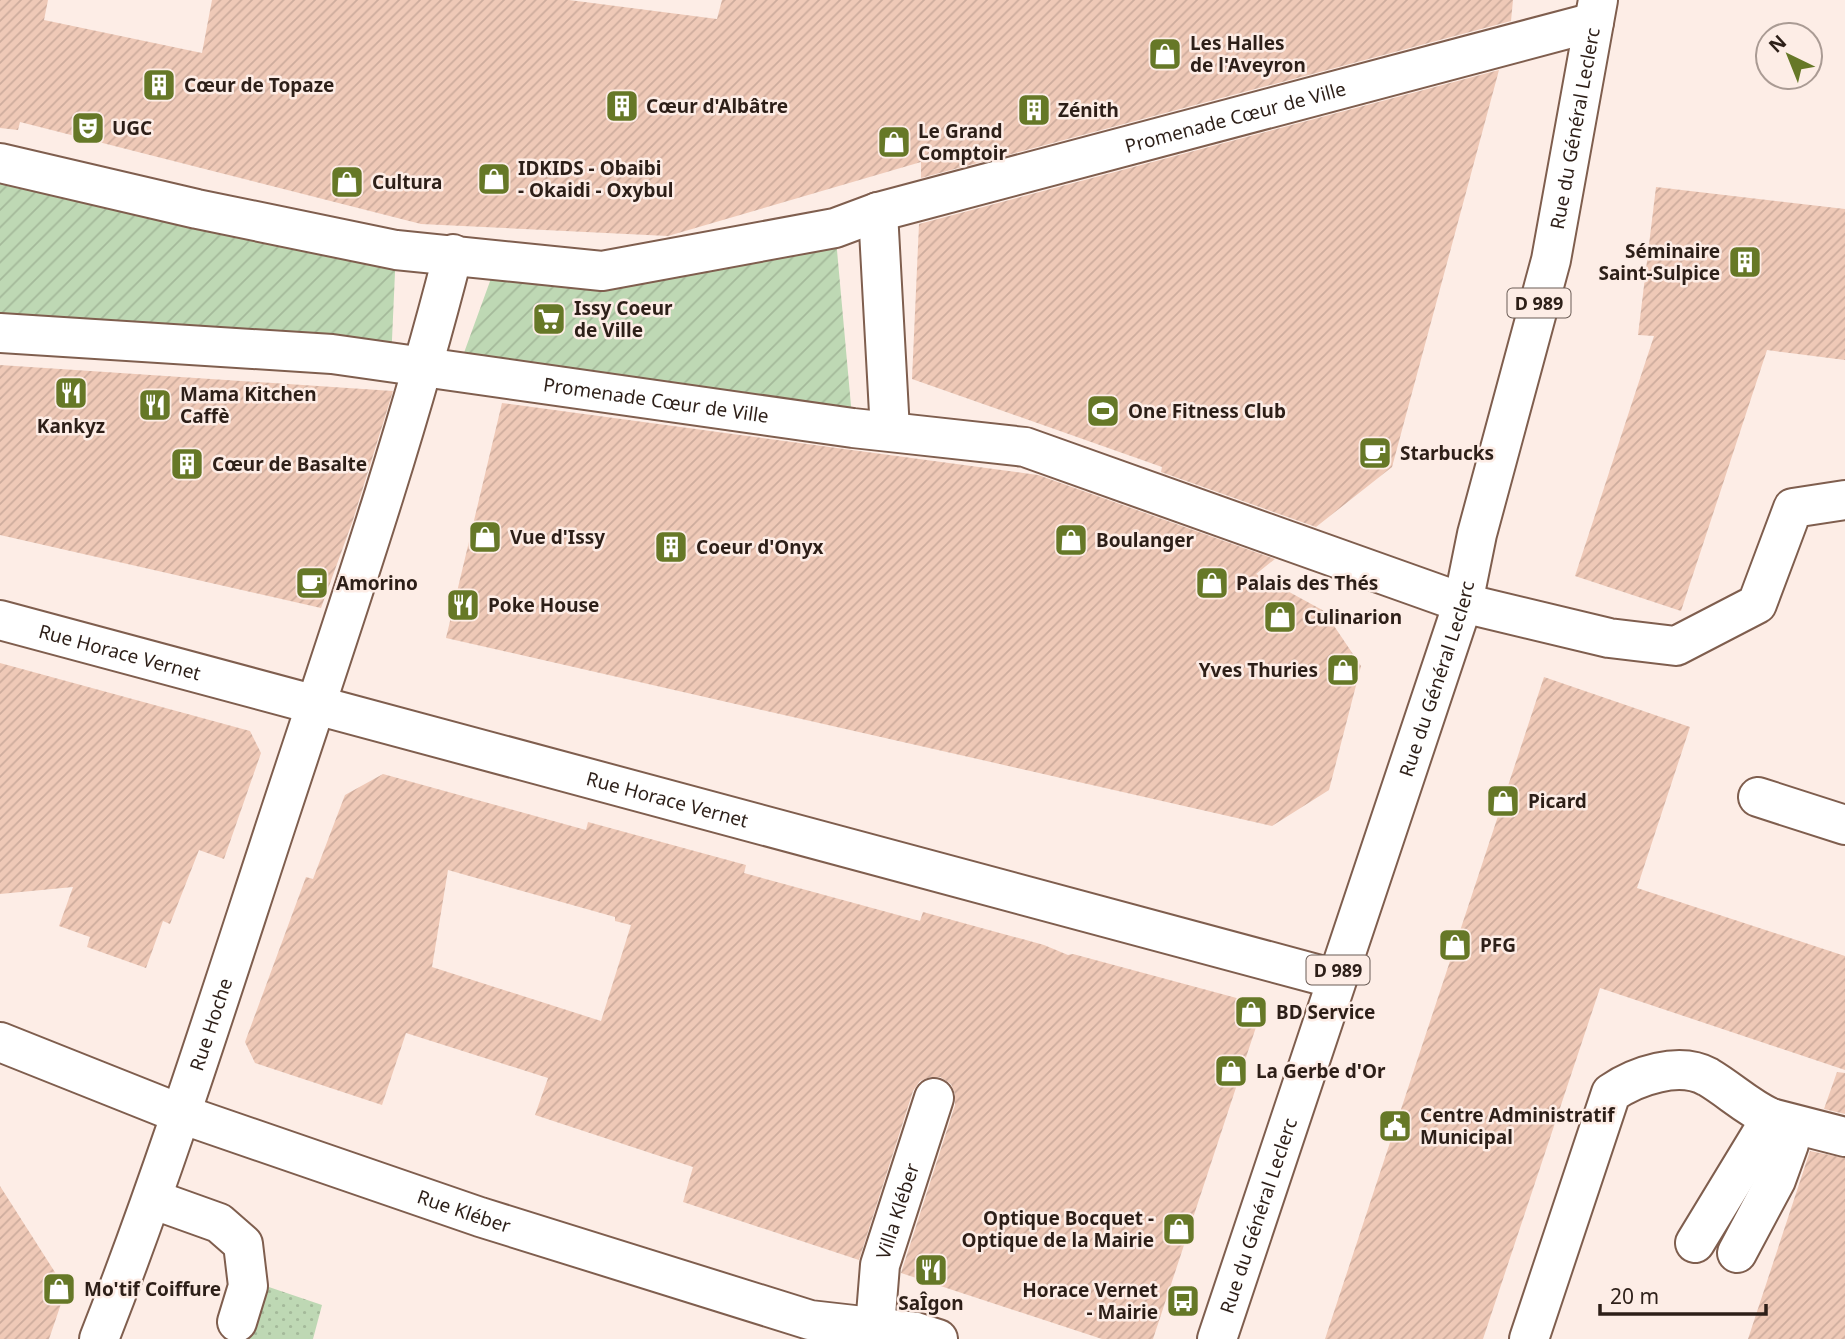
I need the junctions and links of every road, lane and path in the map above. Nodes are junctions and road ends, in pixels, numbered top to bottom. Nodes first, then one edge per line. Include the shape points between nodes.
1 (1596, 11) edge
2 (0, 163) edge
3 (878, 212) junction
4 (453, 254) junction
5 (0, 333) edge
6 (424, 367) junction
7 (890, 431) junction
8 (1845, 500) edge
9 (1463, 603) junction
10 (0, 620) edge
11 (316, 705) junction
12 (1758, 797) dead end
13 (1845, 825) edge
14 (1335, 979) junction
15 (0, 1042) edge
16 (934, 1098) dead end
17 (181, 1114) junction
18 (1771, 1118) junction
19 (1845, 1137) edge
20 (152, 1199) junction
21 (1695, 1243) dead end
22 (1737, 1253) dead end
23 (237, 1322) dead end
24 (875, 1327) junction
25 (99, 1339) edge
26 (938, 1339) edge
27 (1217, 1339) edge
28 (1529, 1339) edge

1 - 3 street, Promenade Cœur de Ville
1 - 9 street, Rue du Général Leclerc / D 989 via 1551,260 1477,534
2 - 4 street, Promenade Cœur de Ville via 383,247
3 - 4 street, Promenade Cœur de Ville via 835,228 602,271
3 - 7 street
4 - 6 street
5 - 6 street, Promenade Cœur de Ville via 331,354
6 - 7 street, Promenade Cœur de Ville
6 - 11 street
7 - 9 street, Promenade Cœur de Ville via 1025,447
8 - 9 street, Promenade Cœur de Ville via 1793,508 1757,604 1676,646 1609,638
9 - 14 street, Rue du Général Leclerc / D 989
10 - 11 street, Rue Horace Vernet
11 - 14 street, Rue Horace Vernet
11 - 17 street, Rue Hoche
12 - 13 street
14 - 27 street, Rue du Général Leclerc / D 989
15 - 17 street, Rue Kléber
16 - 24 street, Villa Kléber via 880,1265
17 - 20 street, Rue Hoche
17 - 24 street, Rue Kléber via 480,1217 798,1316
18 - 19 street
18 - 21 street
18 - 22 street via 1789,1144 1776,1181
18 - 28 street via 1752,1110 1706,1076 1676,1069 1627,1082 1611,1093
20 - 23 street via 219,1223 243,1244 248,1286
20 - 25 street, Rue Hoche
24 - 26 street, Rue Kléber

